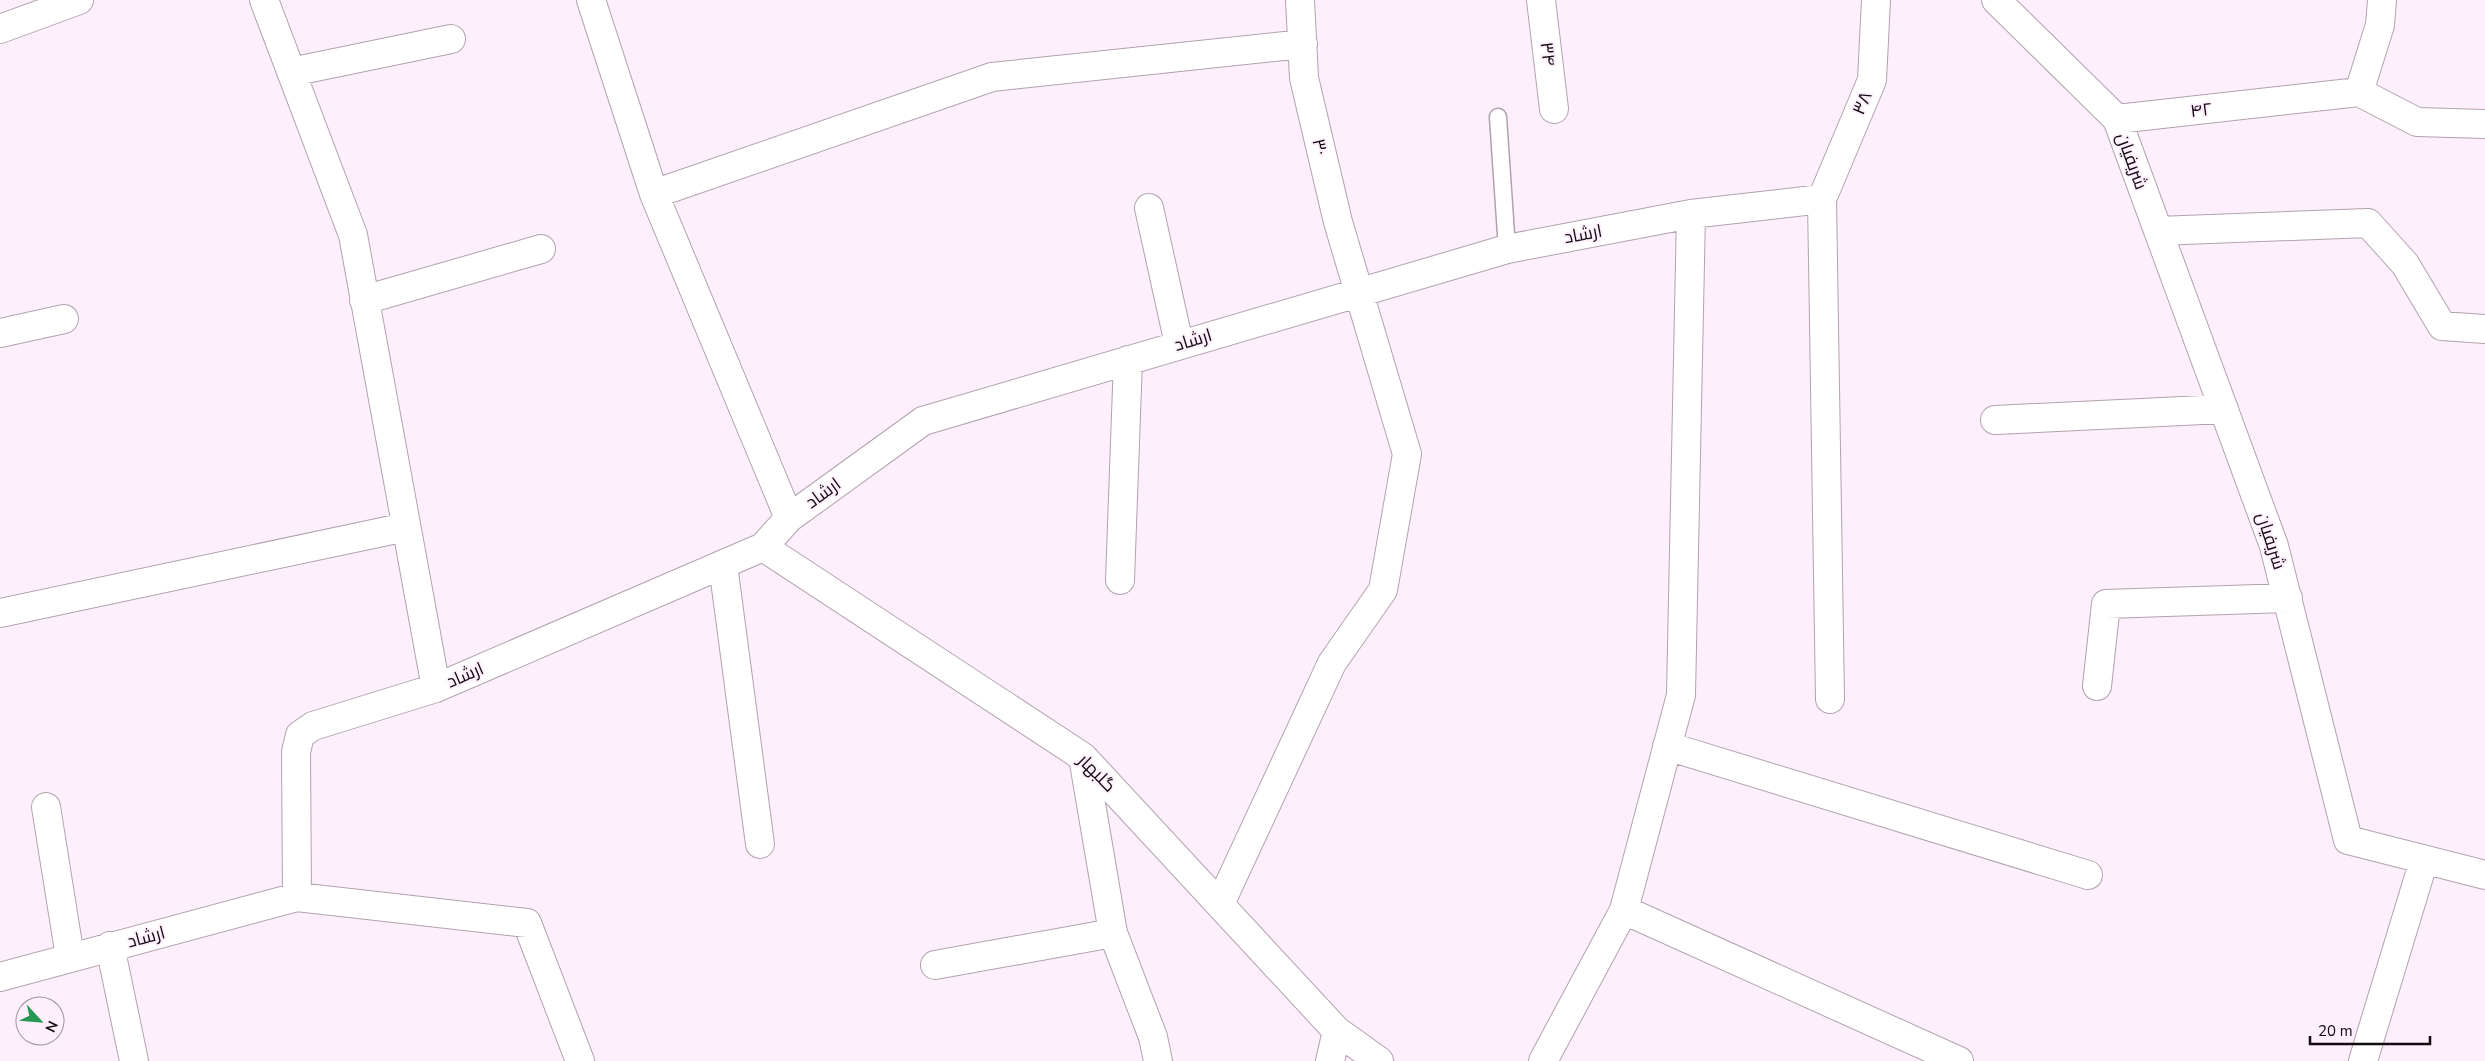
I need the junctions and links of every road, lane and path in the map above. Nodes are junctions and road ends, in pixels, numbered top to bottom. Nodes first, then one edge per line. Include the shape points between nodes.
1 (79, 0) edge
2 (264, 0) edge
3 (591, 0) edge
4 (1300, 0) edge
5 (1541, 0) edge
6 (1876, 0) edge
7 (1996, 0) edge
8 (2382, 0) edge
9 (0, 29) edge
10 (451, 38) dead end
11 (1303, 44) junction
12 (291, 72) junction
13 (2358, 92) junction
14 (1554, 109) dead end
15 (1498, 117) dead end
16 (2117, 119) junction
17 (2485, 124) edge
18 (654, 194) junction
19 (1822, 199) junction
20 (1149, 208) dead end
21 (1692, 214) junction
22 (2158, 231) junction
23 (541, 249) dead end
24 (1507, 249) junction
25 (1360, 290) junction
26 (364, 300) junction
27 (64, 319) dead end
28 (2485, 330) edge
29 (0, 333) edge
30 (1179, 344) junction
31 (1128, 360) junction
32 (2224, 409) junction
33 (1995, 420) dead end
34 (789, 518) junction
35 (406, 527) junction
36 (763, 547) junction
37 (722, 565) junction
38 (1120, 580) dead end
39 (2288, 598) junction
40 (0, 614) edge
41 (2098, 686) dead end
42 (436, 688) junction
43 (1830, 700) dead end
44 (1667, 746) junction
45 (1083, 757) junction
46 (46, 807) dead end
47 (760, 844) dead end
48 (2424, 860) junction
49 (2088, 875) dead end
50 (2485, 875) edge
51 (297, 897) junction
52 (1220, 904) junction
53 (1624, 910) junction
54 (1113, 933) junction
55 (110, 946) junction
56 (70, 958) junction
57 (935, 965) dead end
58 (0, 977) edge
59 (1337, 1031) junction
60 (134, 1061) edge
61 (580, 1061) edge
62 (1158, 1061) edge
63 (1330, 1061) edge
64 (1379, 1061) edge
65 (1543, 1061) edge
66 (1959, 1061) edge
67 (2363, 1061) edge

1 - 9 street
2 - 12 street
3 - 18 street
4 - 11 street, ۳۰
5 - 14 street, ۳۴
6 - 19 street, ۳۸ via 1872,80
7 - 16 street
8 - 13 street via 2380,25
10 - 12 street
11 - 18 street via 992,77
11 - 25 street, ۳۰ via 1304,78 1338,222
12 - 26 street via 353,235
13 - 16 street, ۴۲
13 - 17 street via 2417,122
15 - 24 lane
16 - 22 street, شریفیان
18 - 34 street
19 - 21 street, ارشاد
19 - 43 street
20 - 30 street
21 - 24 street, ارشاد
21 - 44 street via 1681,695
22 - 28 street via 2368,223 2405,264 2442,326
22 - 32 street, شریفیان
23 - 26 street
24 - 25 street, ارشاد
25 - 30 street, ارشاد
25 - 52 street, ۳۰ via 1407,454 1383,590 1332,663
26 - 35 street
27 - 29 street
30 - 31 street, ارشاد
31 - 34 street, ارشاد via 923,421
31 - 38 street
32 - 33 street
32 - 39 street, شریفیان via 2274,546
34 - 36 street, ارشاد
35 - 40 street
35 - 42 street
36 - 37 street, ارشاد
36 - 45 street, گلبهار
37 - 42 street, ارشاد
37 - 47 street
39 - 41 street via 2106,604
39 - 48 street, شریفیان via 2348,840
42 - 51 street, ارشاد via 313,726 300,735 296,752
44 - 49 street
44 - 53 street
45 - 52 street, گلبهار
45 - 54 street
46 - 56 street
48 - 50 street, شریفیان
48 - 67 street
51 - 55 street, ارشاد
51 - 61 street via 527,923
52 - 59 street, گلبهار
53 - 65 street
53 - 66 street
54 - 57 street
54 - 62 street via 1153,1038
55 - 56 street, ارشاد
55 - 60 street
56 - 58 street, ارشاد
59 - 63 street
59 - 64 street, گلبهار

